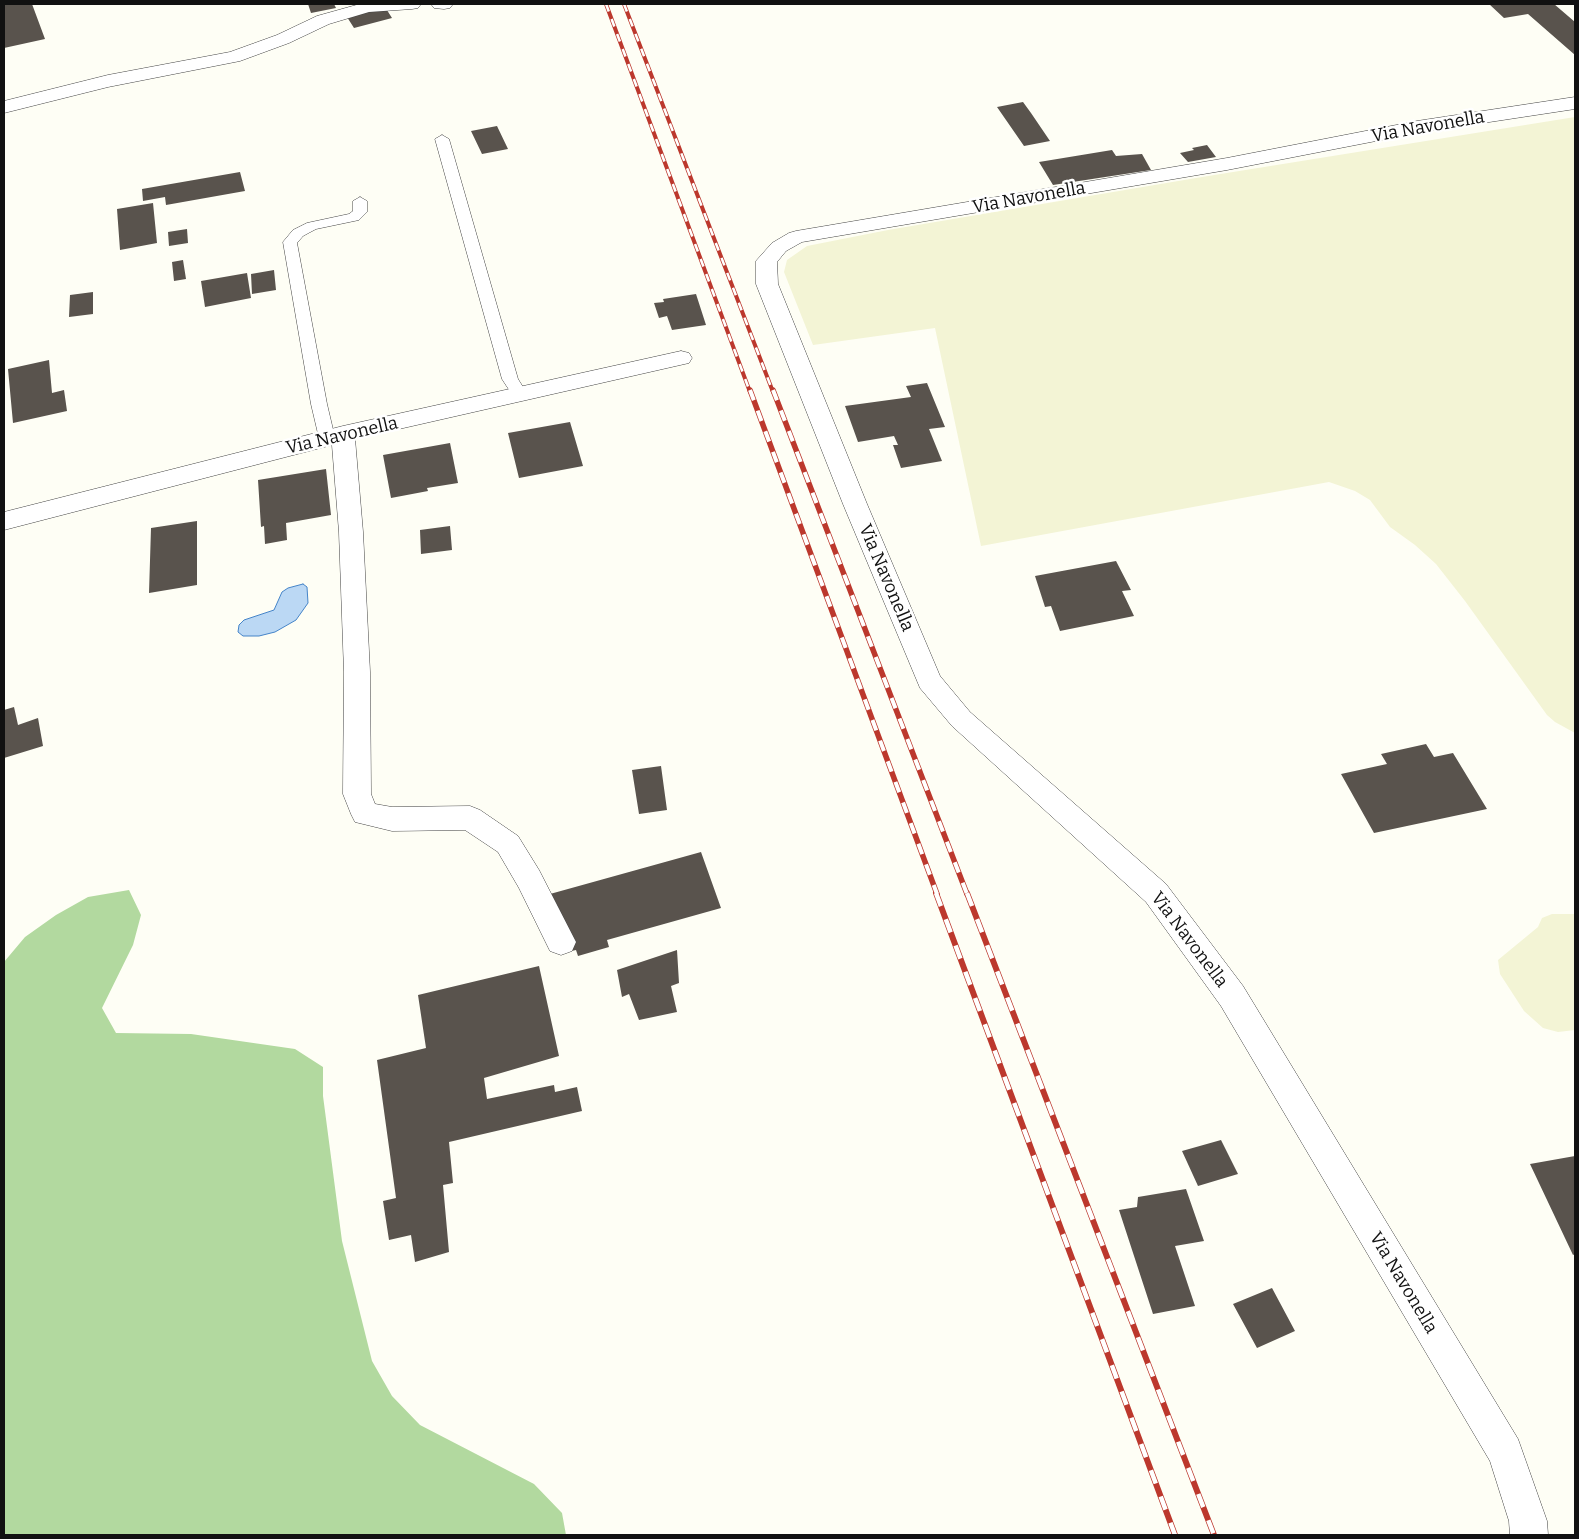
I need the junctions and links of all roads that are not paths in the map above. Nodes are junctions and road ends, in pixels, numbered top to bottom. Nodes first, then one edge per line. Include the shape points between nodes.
1 (412, 4) edge
2 (1575, 102) edge
3 (4, 107) edge
4 (442, 139) dead end
5 (360, 201) dead end
6 (681, 358) dead end
7 (520, 395) junction
8 (335, 436) junction
9 (4, 521) edge
10 (561, 942) dead end
11 (1529, 1535) edge

1 - 3 street via 368,7 322,20 234,57 108,81
2 - 11 street, Via Navonella via 796,237 779,247 766,261 768,284 855,504 930,680 961,719 1156,893 1232,996 1504,1452 1528,1521
4 - 7 lane via 510,379
5 - 8 lane via 360,212 354,217 312,226 298,233 290,242 318,404
6 - 7 street, Via Navonella
7 - 8 street, Via Navonella
8 - 9 street, Via Navonella
8 - 10 street via 351,532 357,672 357,794 365,814 392,819 470,818 508,844

